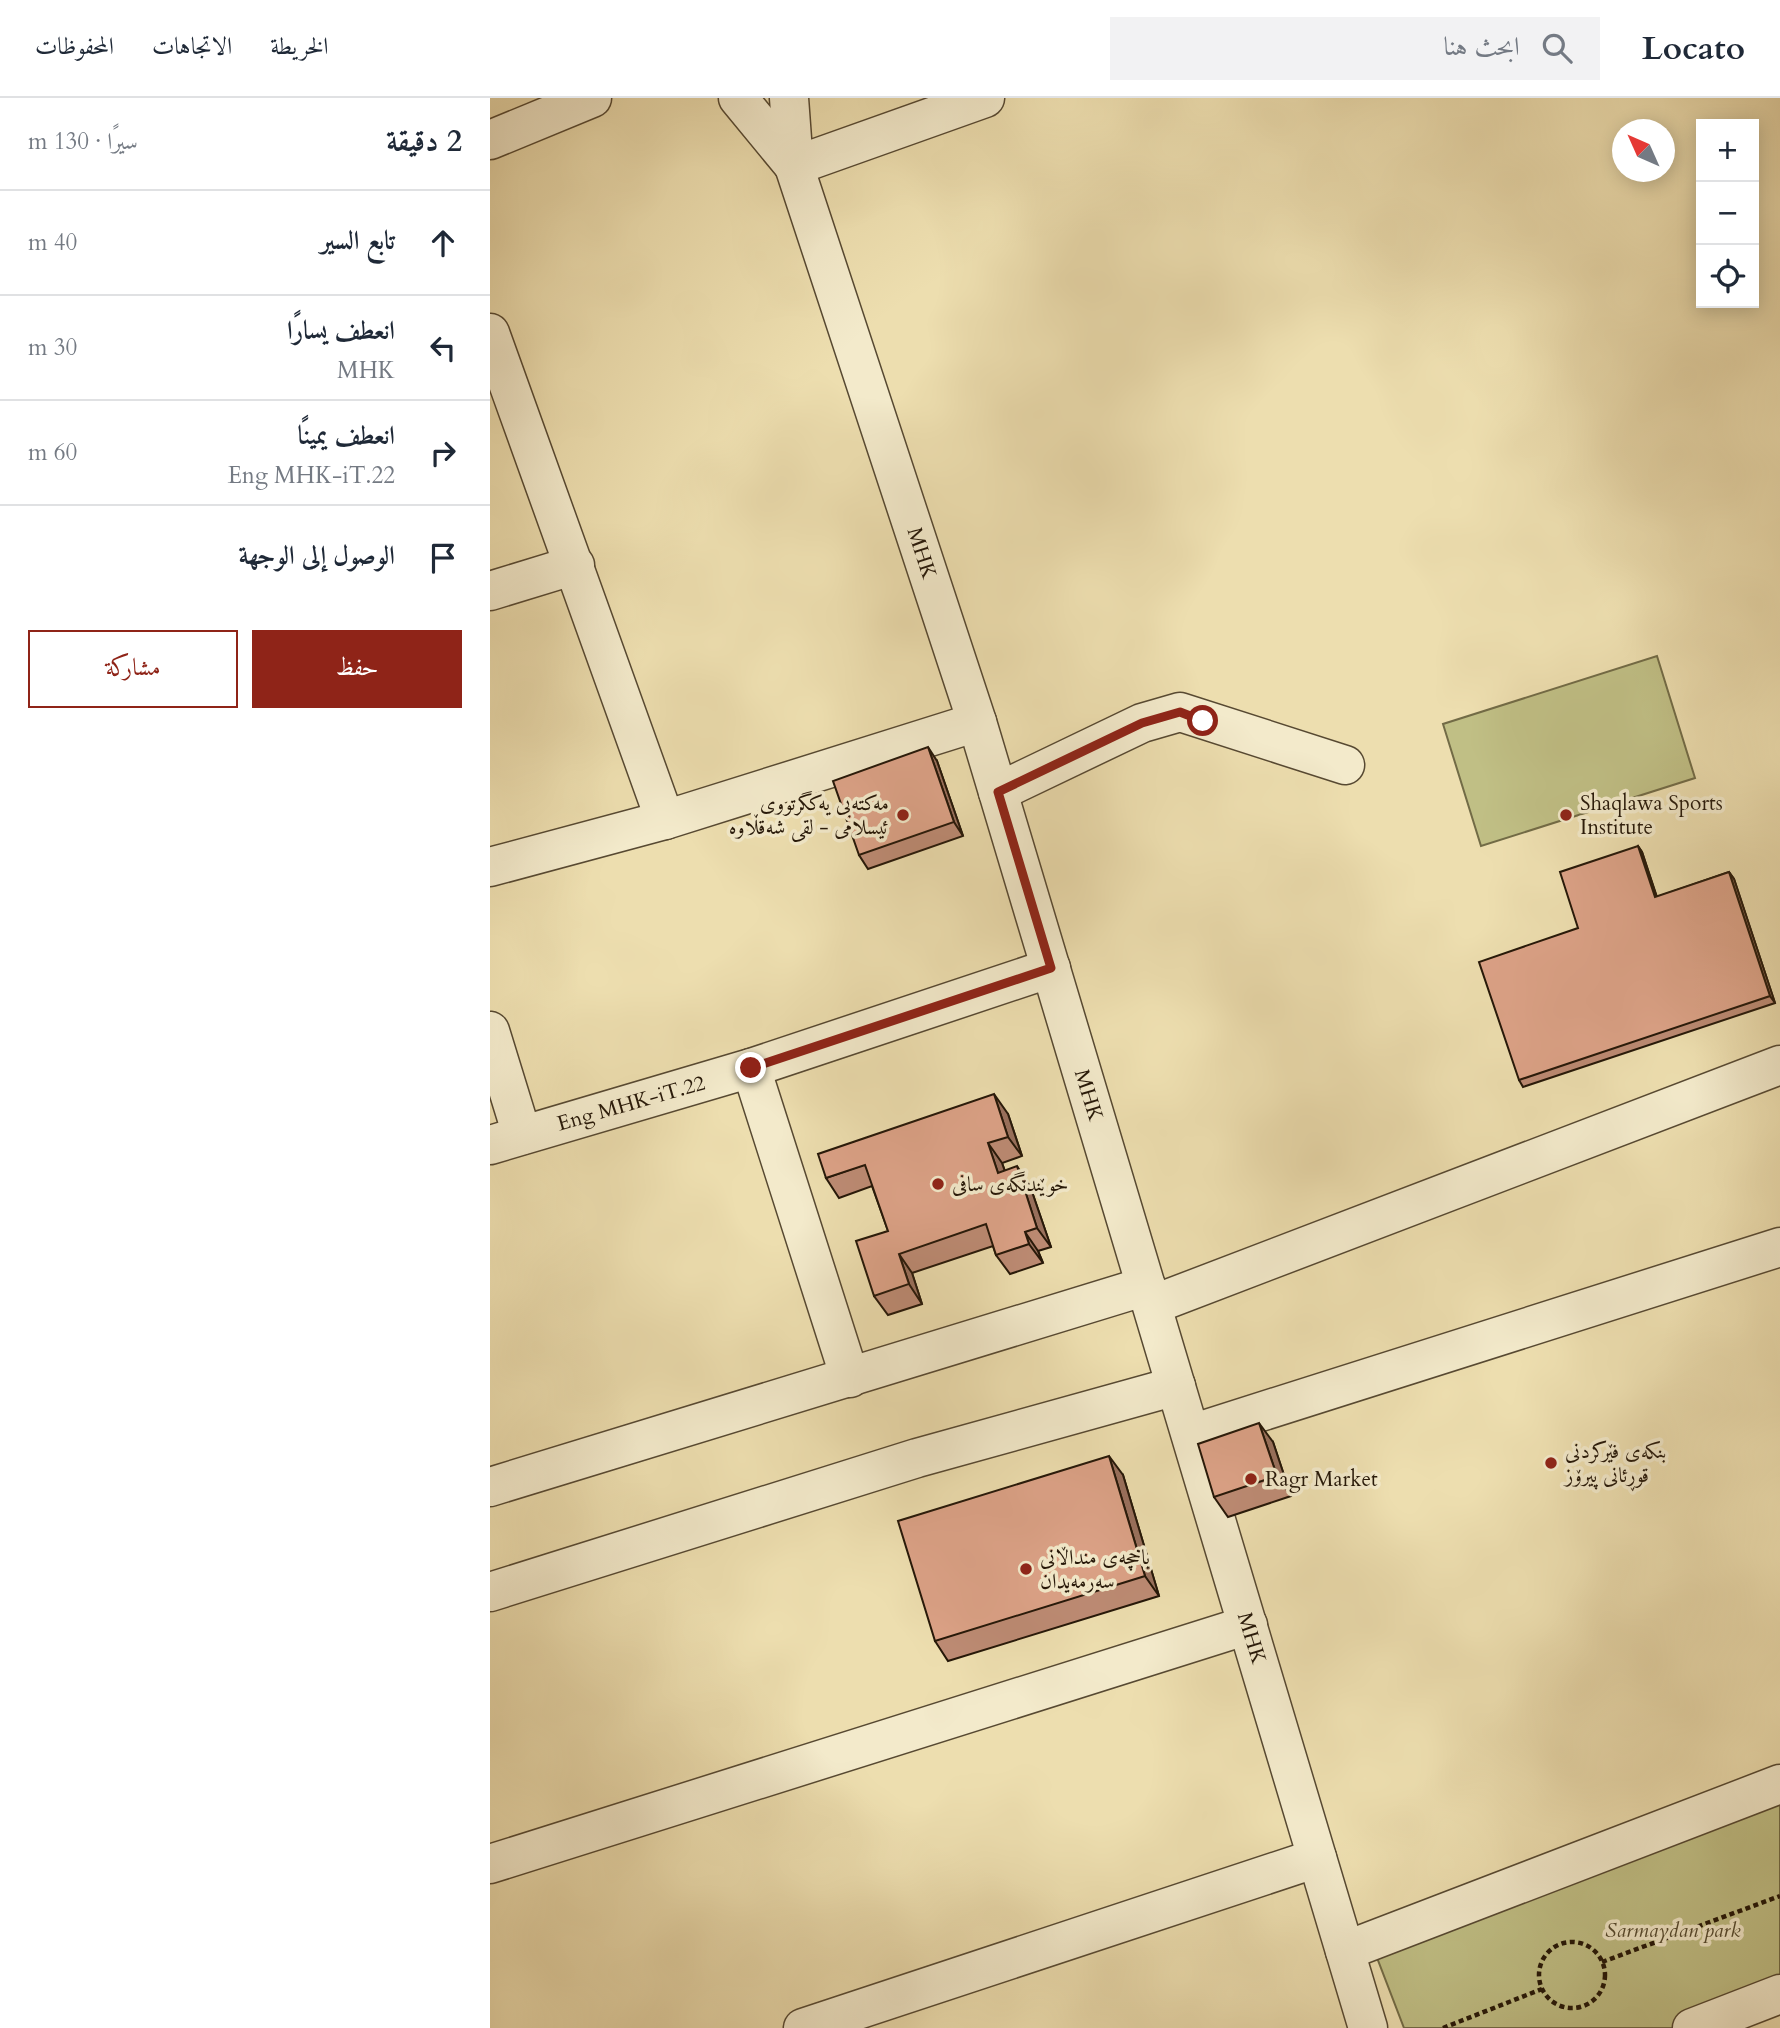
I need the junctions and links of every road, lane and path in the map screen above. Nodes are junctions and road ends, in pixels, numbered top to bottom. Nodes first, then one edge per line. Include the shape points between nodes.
1 (592, 98) edge
2 (738, 98) edge
3 (789, 98) edge
4 (985, 98) edge
5 (490, 140) edge
6 (794, 166) junction
7 (490, 333) edge
8 (575, 565) junction
9 (490, 591) edge
10 (977, 722) junction
11 (1345, 765) dead end
12 (998, 792) junction
13 (665, 820) junction
14 (490, 867) edge
15 (1051, 968) junction
16 (490, 1031) edge
17 (1780, 1065) edge
18 (751, 1068) junction
19 (506, 1140) edge
20 (1780, 1247) edge
21 (1149, 1296) junction
22 (850, 1378) junction
23 (1176, 1386) junction
24 (1191, 1434) junction
25 (490, 1487) edge
26 (490, 1592) edge
27 (1248, 1625) junction
28 (1780, 1784) edge
29 (1317, 1858) junction
30 (490, 1864) edge
31 (1780, 1896) edge
32 (1345, 1951) junction
33 (1602, 1962) junction
34 (1542, 1989) junction
35 (1780, 1994) edge
36 (803, 2028) edge
37 (1368, 2028) edge
38 (1443, 2028) edge
39 (1692, 2028) edge

1 - 5 street
2 - 6 street
3 - 6 street
4 - 6 street
6 - 10 street, MHK
7 - 8 street
8 - 9 street
8 - 13 street
10 - 12 street, MHK
10 - 13 street
11 - 12 street via 1180,712 1142,723
12 - 15 street, MHK
13 - 14 street
15 - 18 street, Eng MHK-iT.22
15 - 21 street, MHK
16 - 19 street
17 - 21 street
18 - 19 street, Eng MHK-iT.22
18 - 22 street
20 - 24 street
21 - 22 street
21 - 23 street, MHK
22 - 25 street
23 - 24 street, MHK
23 - 26 street via 917,1458
24 - 27 street, MHK
27 - 29 street, MHK
27 - 30 street
28 - 32 street
29 - 32 street, MHK
29 - 36 street
31 - 33 path
32 - 37 street, MHK
33 - 34 path via 1604,1985 1599,1995 1580,2007 1558,2005
33 - 34 path via 1597,1953 1579,1942 1558,1945 1539,1968
34 - 38 path
35 - 39 street

